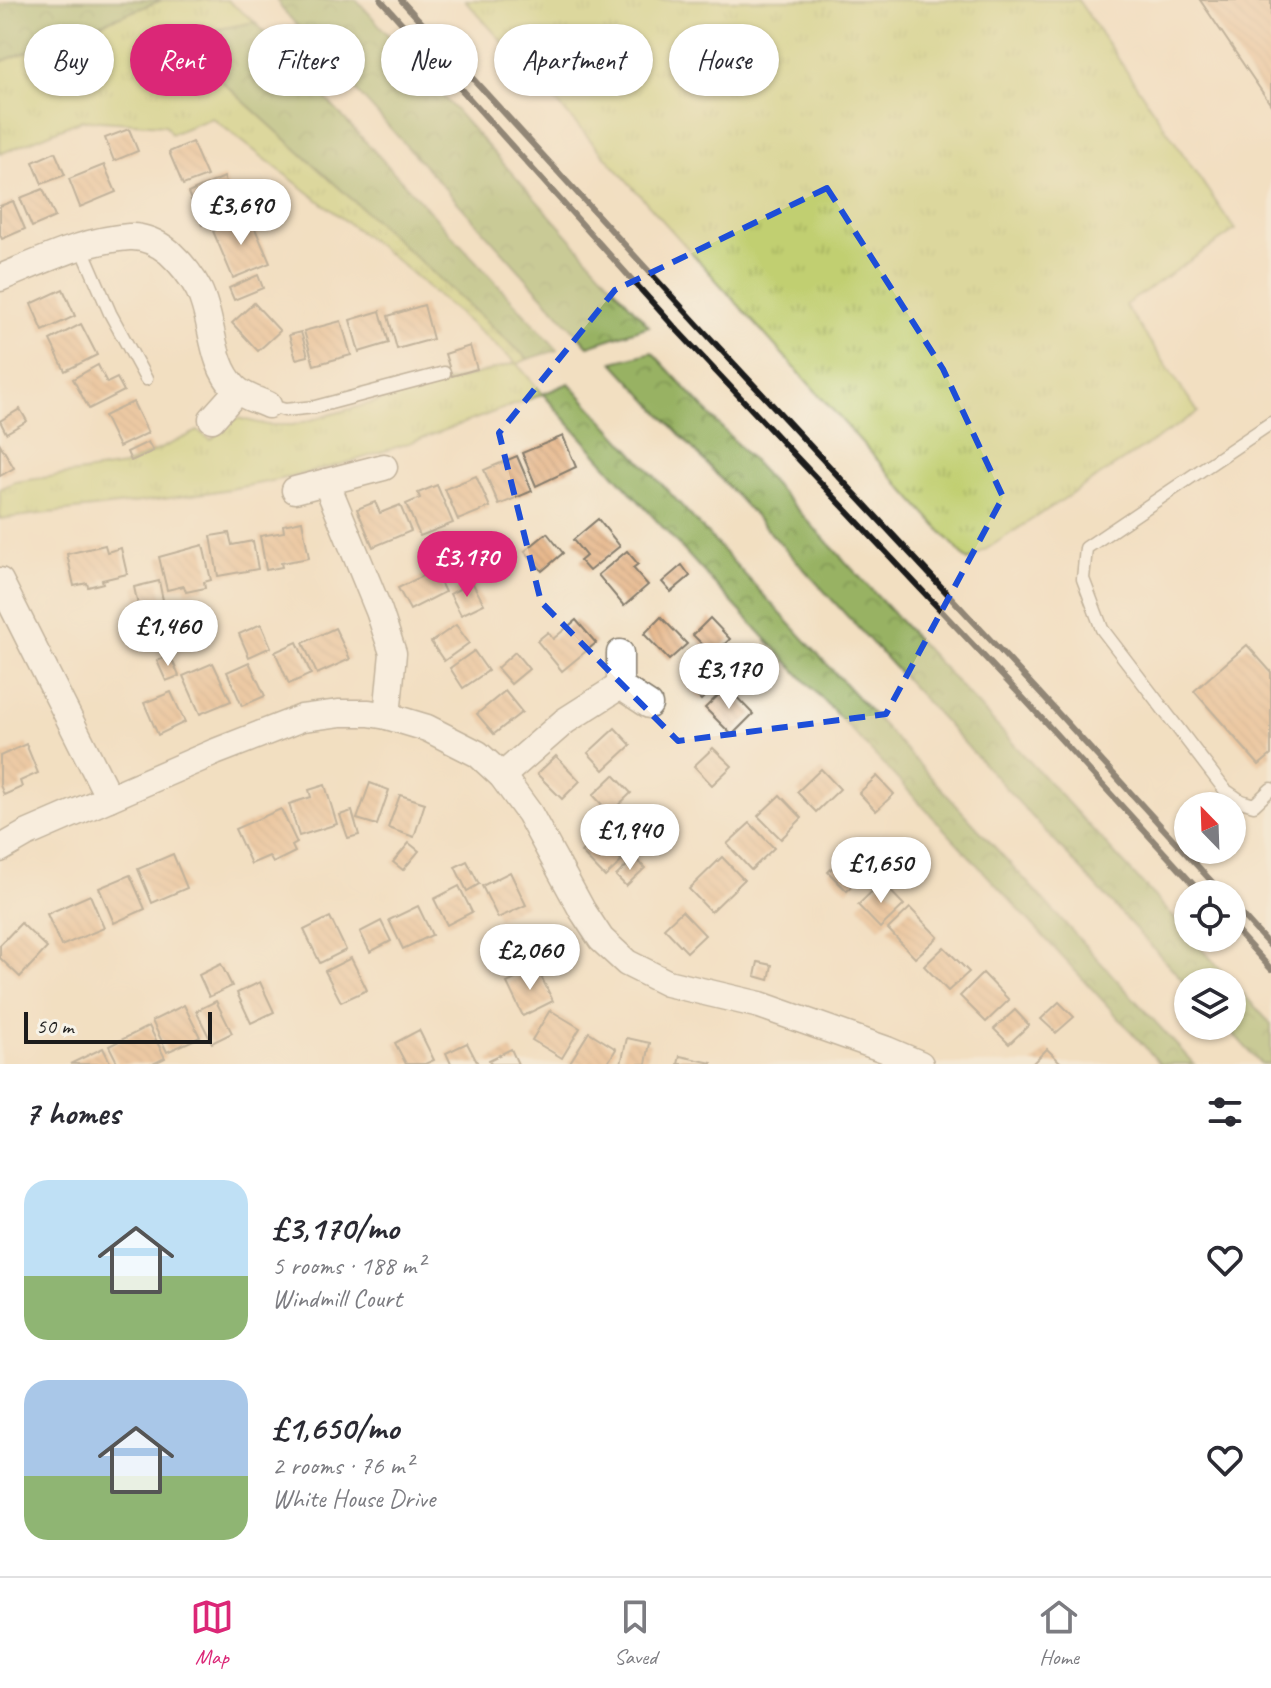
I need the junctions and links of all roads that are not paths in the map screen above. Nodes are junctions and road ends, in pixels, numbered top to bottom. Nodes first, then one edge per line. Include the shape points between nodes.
1 (81, 246) junction
2 (0, 278) edge
3 (444, 373) dead end
4 (146, 379) dead end
5 (237, 391) junction
6 (268, 405) joint
7 (212, 419) dead end
8 (1271, 423) edge
9 (384, 467) dead end
10 (326, 482) junction
11 (295, 490) dead end
12 (0, 581) edge
13 (620, 653) dead end
14 (620, 686) junction
15 (649, 705) dead end
16 (387, 716) junction
17 (502, 776) junction
18 (1270, 792) edge
19 (109, 798) junction
20 (0, 849) edge
21 (920, 1064) edge

1 - 2 street
1 - 4 lane
1 - 5 street via 145,238 183,264 200,292 219,361
3 - 6 lane via 315,407 285,410
5 - 6 street
5 - 7 street
8 - 18 lane via 1086,548 1083,579 1102,629 1225,790 1254,805
9 - 10 street
10 - 11 street
10 - 16 street via 393,653
12 - 19 street
13 - 14 street
14 - 15 street
14 - 17 street via 565,721
16 - 17 street via 427,728 478,754
16 - 19 street via 340,713 302,718
17 - 21 street via 601,939 627,963 667,983 760,1005
19 - 20 street

